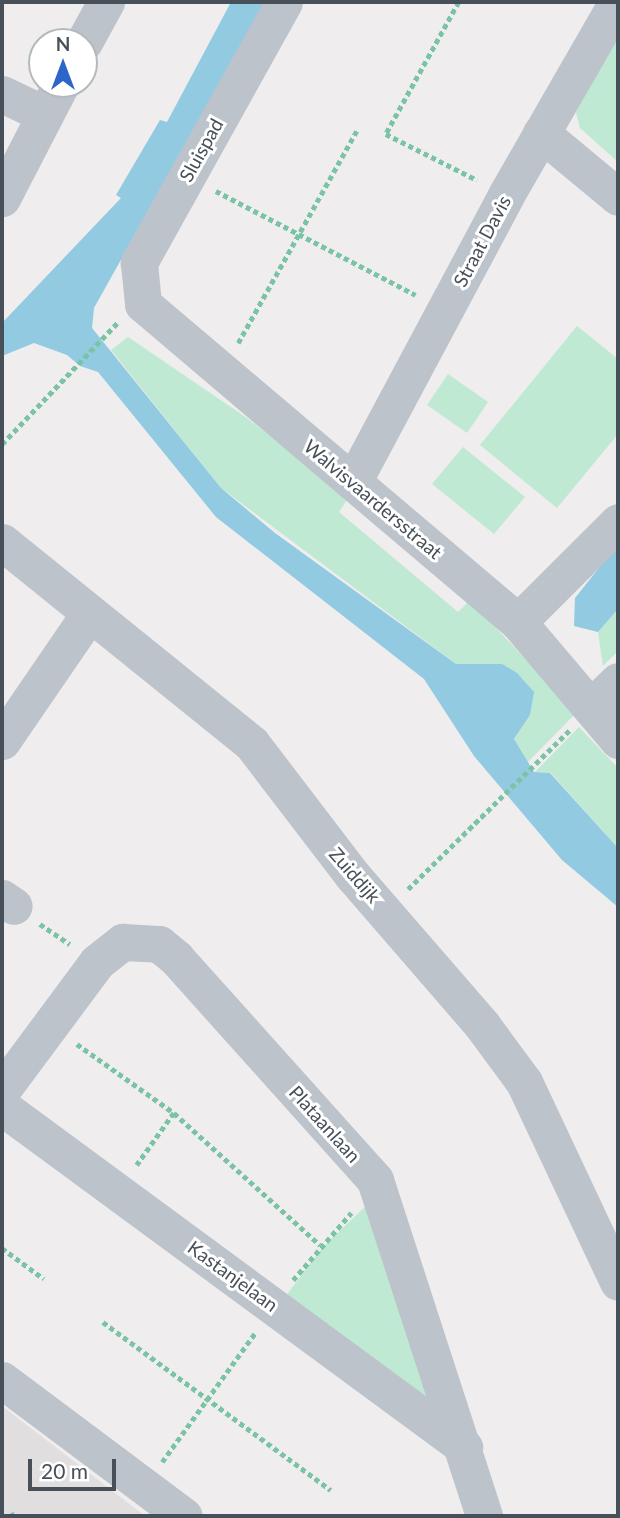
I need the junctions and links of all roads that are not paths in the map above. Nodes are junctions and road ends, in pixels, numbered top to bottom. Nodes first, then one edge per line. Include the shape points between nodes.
1 (106, 2) edge
2 (284, 2) edge
3 (617, 2) edge
4 (92, 28) edge
5 (2, 94) edge
6 (53, 99) edge
7 (541, 133) junction
8 (2, 198) edge
9 (618, 198) edge
10 (143, 304) joint
11 (353, 482) junction
12 (618, 522) edge
13 (2, 542) edge
14 (89, 614) junction
15 (518, 622) junction
16 (618, 681) edge
17 (591, 707) junction
18 (618, 740) edge
19 (2, 741) edge
20 (2, 1090) edge
21 (2, 1107) edge
22 (618, 1282) edge
23 (2, 1380) edge
24 (464, 1447) junction
25 (184, 1516) edge
26 (484, 1516) edge

1 - 4 street
2 - 10 street, Sluispad via 139,263
3 - 7 street, Straat Davis
5 - 6 street
6 - 8 street
7 - 9 street
7 - 11 street, Straat Davis
10 - 11 street, Walvisvaardersstraat
11 - 15 street, Walvisvaardersstraat
12 - 15 street
13 - 14 street, Zuiddijk
14 - 19 street
14 - 22 street, Zuiddijk via 252,744 353,876 386,909 524,1082
15 - 17 street, Walvisvaardersstraat
16 - 17 street
17 - 18 street, Walvisvaardersstraat
20 - 24 street, Plataanlaan via 97,962 123,942 159,944 376,1180
21 - 24 street, Kastanjelaan
23 - 25 street
24 - 26 street, Plataanlaan

